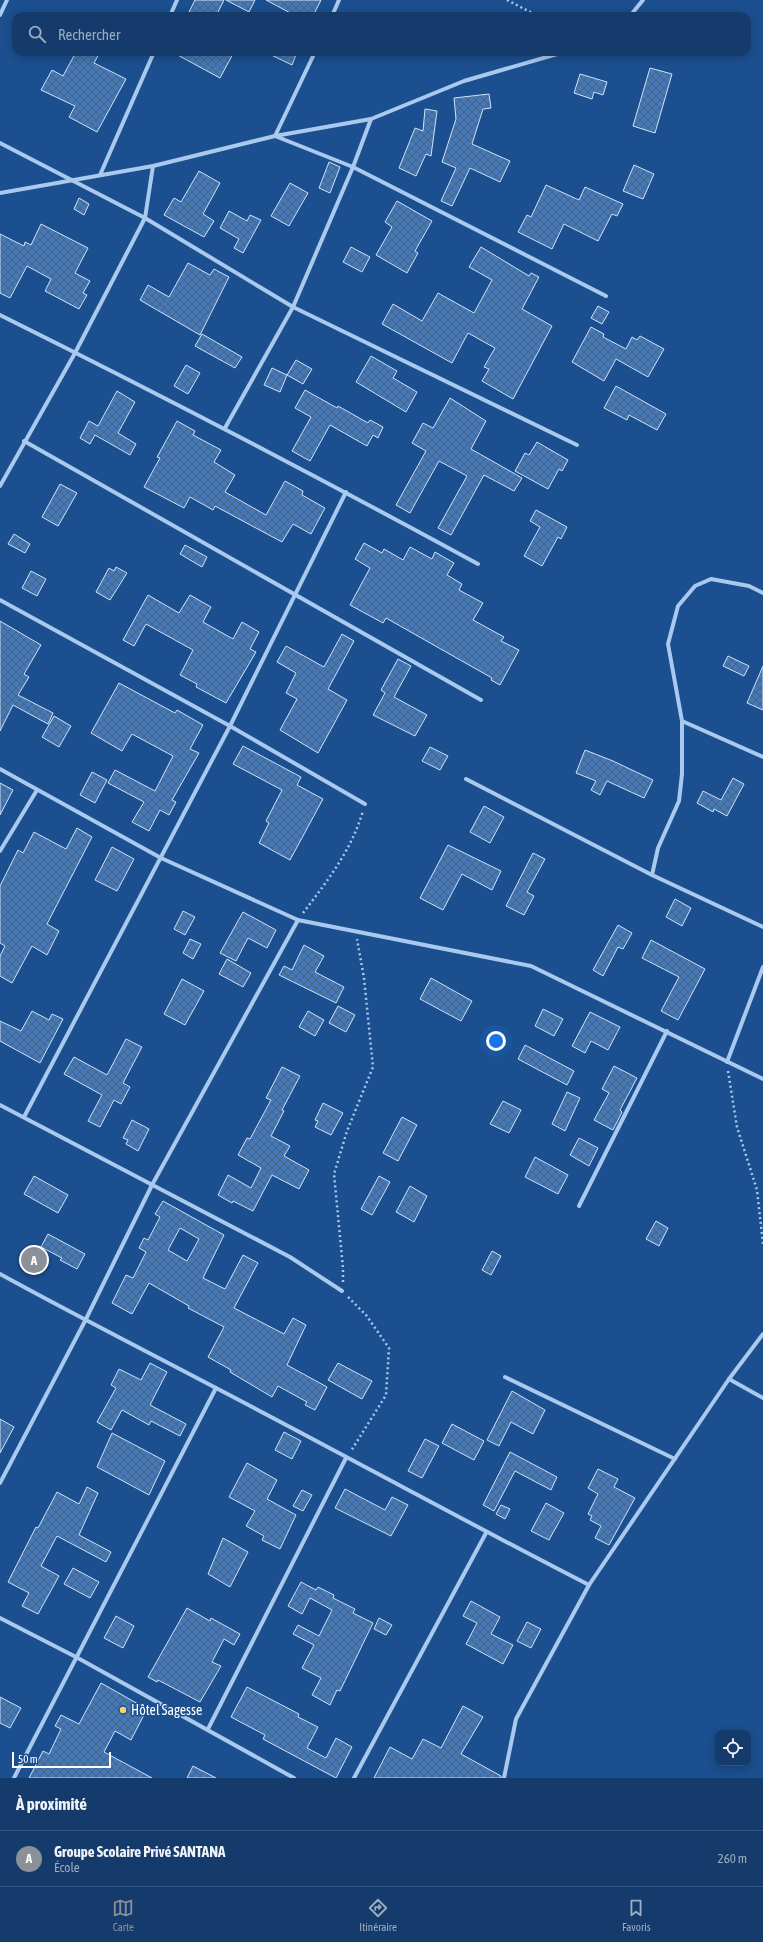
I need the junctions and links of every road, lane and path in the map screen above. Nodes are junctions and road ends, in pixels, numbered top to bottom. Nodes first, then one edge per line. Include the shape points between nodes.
1 (7, 0) edge
2 (177, 0) edge
3 (339, 0) edge
4 (507, 0) edge
5 (643, 0) edge
6 (172, 12) edge
7 (334, 12) edge
8 (530, 12) edge
9 (633, 12) edge
10 (0, 15) edge
11 (152, 56) edge
12 (313, 56) edge
13 (551, 56) edge
14 (371, 119) junction
15 (275, 136) junction
16 (0, 142) edge
17 (152, 166) junction
18 (353, 167) junction
19 (100, 175) junction
20 (73, 179) junction
21 (0, 193) edge
22 (145, 218) junction
23 (606, 296) dead end
24 (293, 307) junction
25 (0, 315) edge
26 (75, 352) junction
27 (225, 428) junction
28 (24, 441) junction
29 (577, 444) dead end
30 (0, 486) edge
31 (346, 492) junction
32 (478, 564) dead end
33 (763, 593) edge
34 (296, 595) junction
35 (0, 600) edge
36 (481, 700) dead end
37 (682, 721) junction
38 (230, 726) junction
39 (763, 757) edge
40 (0, 769) edge
41 (466, 780) dead end
42 (37, 790) junction
43 (365, 804) joint
44 (0, 851) edge
45 (161, 858) junction
46 (652, 875) junction
47 (298, 920) junction
48 (763, 927) edge
49 (355, 931) junction
50 (763, 967) edge
51 (667, 1031) junction
52 (727, 1062) junction
53 (763, 1079) edge
54 (0, 1105) edge
55 (24, 1117) junction
56 (152, 1185) junction
57 (579, 1206) dead end
58 (763, 1244) edge
59 (0, 1274) edge
60 (342, 1291) junction
61 (85, 1321) junction
62 (763, 1334) edge
63 (505, 1377) dead end
64 (729, 1379) junction
65 (216, 1388) junction
66 (763, 1398) edge
67 (346, 1458) junction
68 (675, 1459) junction
69 (0, 1483) edge
70 (486, 1533) junction
71 (589, 1585) junction
72 (0, 1618) edge
73 (76, 1656) junction
74 (208, 1729) junction
75 (14, 1778) edge
76 (294, 1778) edge
77 (354, 1778) edge
78 (504, 1778) edge

1 - 10 street
2 - 6 street
3 - 7 street
4 - 8 path
5 - 9 street
11 - 19 street
12 - 15 street
13 - 14 street via 464,82
14 - 15 street
14 - 18 street
15 - 17 street
15 - 18 street
16 - 20 street
17 - 19 street
17 - 22 street
18 - 23 street
18 - 24 street
19 - 20 street
20 - 21 street
20 - 22 street
22 - 24 street
22 - 26 street
24 - 27 street
24 - 29 street
25 - 26 street
26 - 27 street
26 - 28 street
27 - 31 street
28 - 30 street
28 - 34 street
31 - 32 street
31 - 34 street
33 - 37 street via 749,586 711,579 695,586 678,606 668,644
34 - 36 street
34 - 38 street
35 - 38 street
37 - 39 street
37 - 46 street via 679,801 658,848
38 - 43 street
38 - 45 street
40 - 42 street
41 - 46 street
42 - 44 street
42 - 45 street
43 - 47 path via 358,827 337,868
45 - 47 street
45 - 55 street
46 - 48 street
47 - 49 street
47 - 56 street
49 - 51 street via 531,966
49 - 60 path via 364,978 373,1067 334,1174 343,1268
50 - 52 street
51 - 52 street
51 - 57 street
52 - 53 street
52 - 58 path via 737,1127 757,1190
54 - 55 street
55 - 56 street
56 - 60 street via 290,1257
56 - 61 street
59 - 61 street
60 - 67 path via 366,1315 389,1348 386,1395
61 - 65 street
61 - 69 street
62 - 64 street
63 - 68 street
64 - 66 street
64 - 68 street
65 - 67 street
65 - 73 street
67 - 70 street
67 - 74 street
68 - 71 street
70 - 71 street
70 - 77 street
71 - 78 street via 516,1719
72 - 73 street
73 - 74 street
73 - 75 street
74 - 76 street

